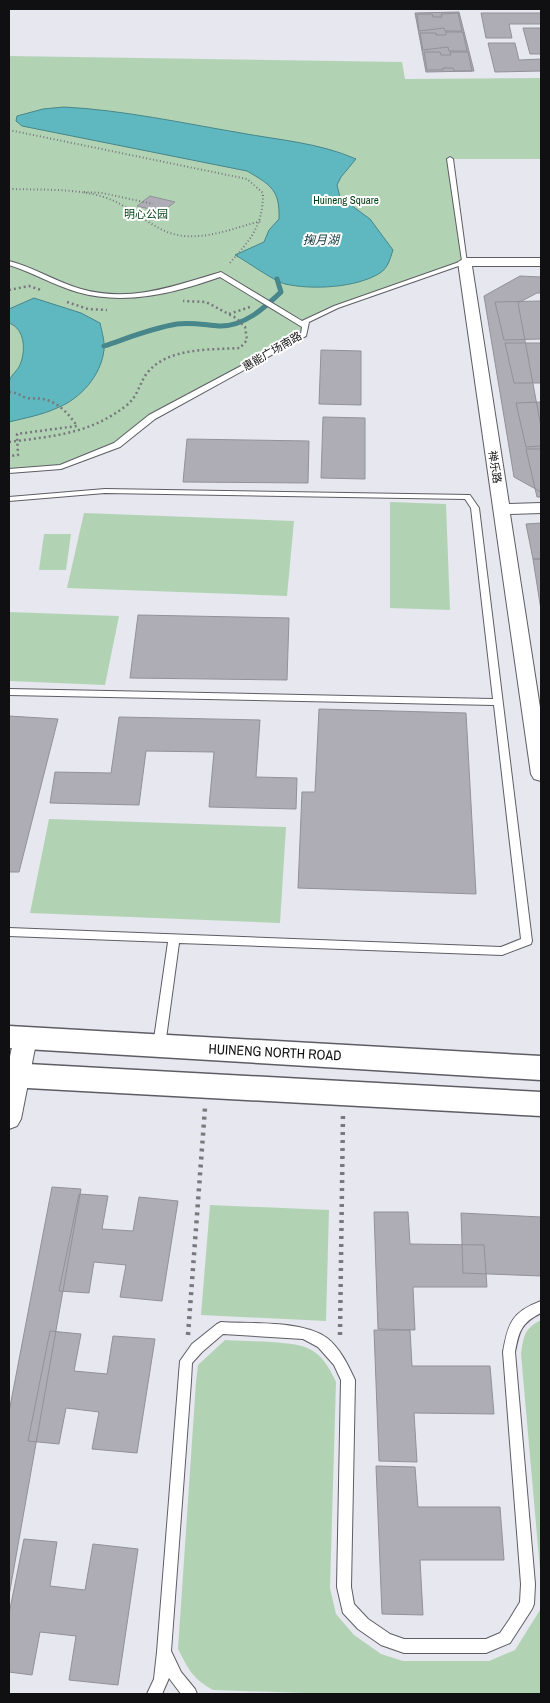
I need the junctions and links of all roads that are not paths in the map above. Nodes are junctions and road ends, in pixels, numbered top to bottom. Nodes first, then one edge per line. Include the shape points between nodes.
1 (450, 159) dead end
2 (464, 262) junction
3 (541, 262) edge
4 (9, 263) edge
5 (306, 326) junction
6 (9, 471) edge
7 (9, 499) edge
8 (541, 508) edge
9 (501, 509) junction
10 (9, 692) edge
11 (498, 702) junction
12 (541, 774) edge
13 (9, 932) edge
14 (174, 938) junction
15 (17, 1038) edge
16 (159, 1046) junction
17 (541, 1068) edge
18 (14, 1075) edge
19 (541, 1104) edge
20 (9, 1119) edge
21 (541, 1307) edge
22 (164, 1652) junction
23 (154, 1694) edge
24 (190, 1694) edge

1 - 2 lane, 禅乐路
2 - 3 street, 惠能广场南路
2 - 5 lane, 惠能广场南路 via 336,308 306,321
2 - 9 street, 禅乐路
4 - 5 lane via 80,290 113,298 198,283 221,274
5 - 6 lane, 惠能广场南路 via 304,335 152,417 117,445 61,467
7 - 11 lane via 105,491 467,497 475,508
8 - 9 street
9 - 12 street, 禅乐路
10 - 11 lane
11 - 14 lane via 527,941 502,951
13 - 14 lane
14 - 16 lane
15 - 16 street, HUINENG NORTH ROAD
15 - 18 street
16 - 17 street, HUINENG NORTH ROAD
18 - 19 street
18 - 20 street
21 - 22 lane via 520,1317 513,1329 509,1352 528,1584 527,1604 506,1638 486,1646 404,1646 386,1640 362,1624 348,1608 344,1587 348,1380 339,1360 323,1343 304,1333 221,1328 186,1361
22 - 23 lane via 161,1681
22 - 24 lane via 176,1678

